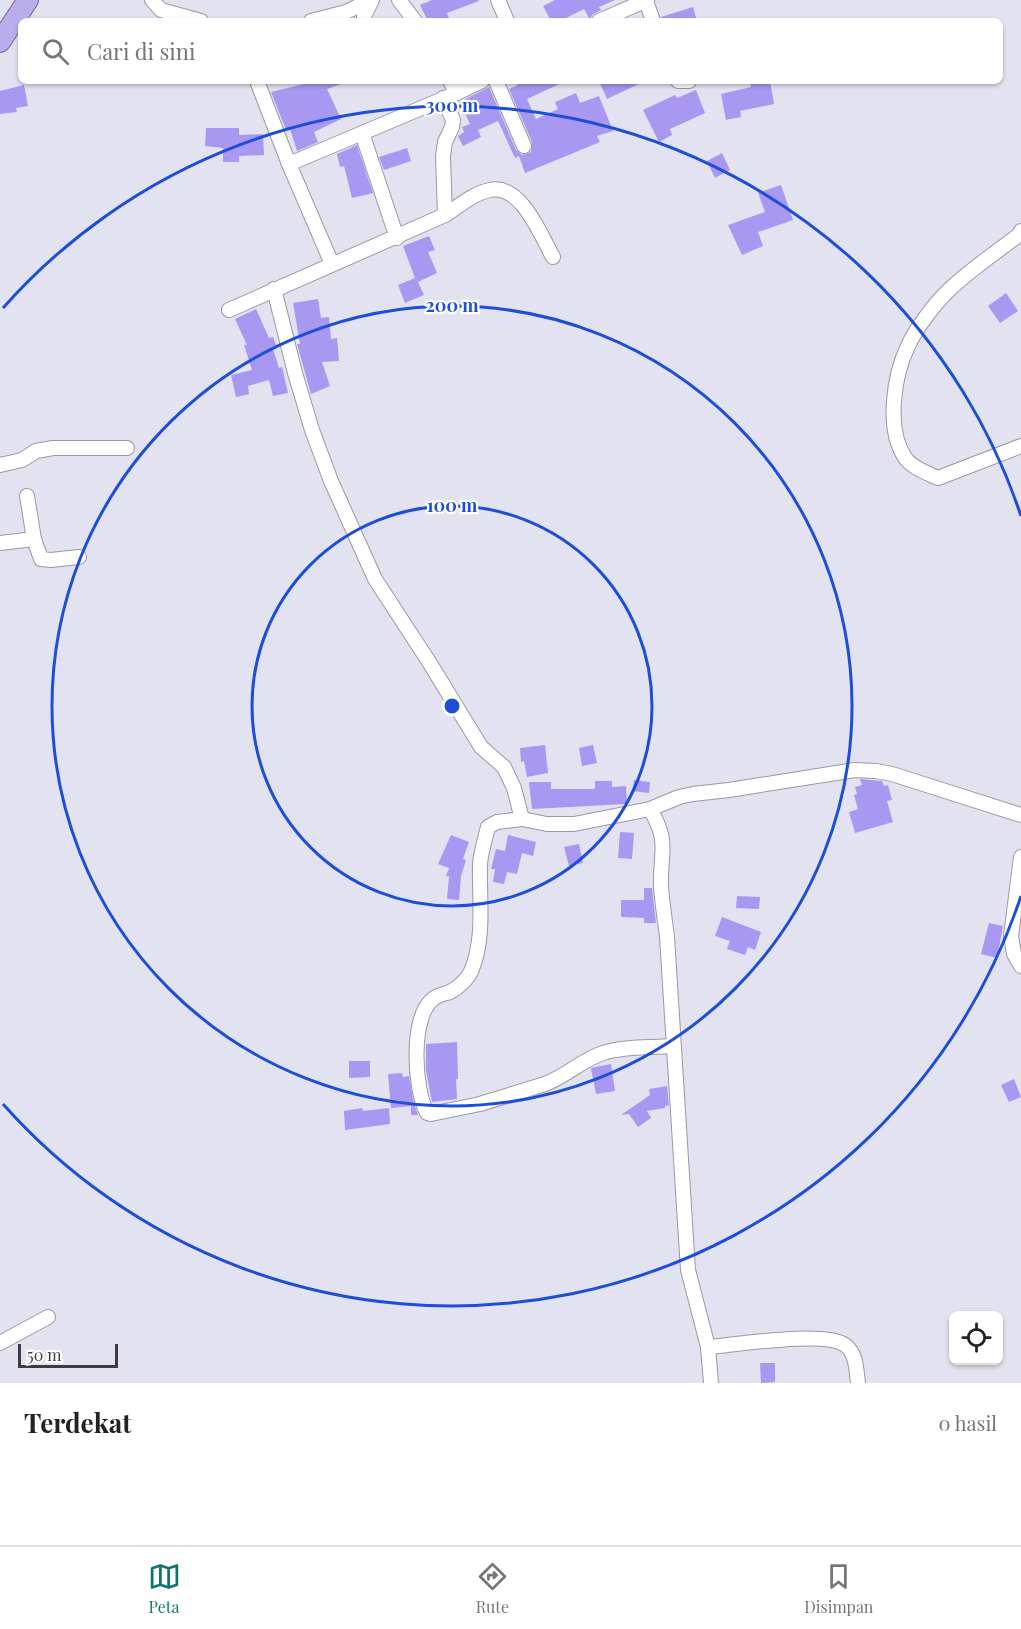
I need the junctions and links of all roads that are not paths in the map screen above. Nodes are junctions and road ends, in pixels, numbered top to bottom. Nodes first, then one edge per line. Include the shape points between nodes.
1 (28, 0) edge
2 (152, 0) edge
3 (372, 0) edge
4 (399, 0) edge
5 (498, 0) edge
6 (646, 0) edge
7 (190, 18) edge
8 (323, 18) edge
9 (364, 18) edge
10 (413, 18) edge
11 (506, 18) edge
12 (606, 18) edge
13 (652, 18) edge
14 (0, 42) edge
15 (258, 84) edge
16 (497, 84) edge
17 (453, 87) edge
18 (443, 98) junction
19 (362, 133) junction
20 (524, 146) dead end
21 (289, 164) junction
22 (445, 215) junction
23 (1021, 233) edge
24 (397, 238) junction
25 (553, 257) dead end
26 (332, 264) junction
27 (274, 289) junction
28 (229, 310) dead end
29 (1021, 446) edge
30 (127, 448) dead end
31 (0, 465) edge
32 (27, 496) dead end
33 (34, 540) junction
34 (0, 543) edge
35 (79, 557) dead end
36 (650, 809) junction
37 (1021, 815) edge
38 (522, 819) junction
39 (1021, 857) edge
40 (1021, 966) edge
41 (673, 1046) junction
42 (48, 1317) dead end
43 (0, 1343) edge
44 (708, 1347) junction
45 (711, 1383) edge
46 (858, 1383) edge

1 - 14 main road
2 - 7 street via 161,10
3 - 8 street
3 - 9 street
4 - 10 street
5 - 11 street
6 - 12 street
6 - 13 street
15 - 21 street
16 - 20 street
17 - 18 street
18 - 19 street
18 - 22 street via 453,120 443,163
19 - 21 street
19 - 24 street
21 - 26 street
22 - 24 street
22 - 25 street via 481,193 502,191 524,205
23 - 29 street via 945,294 925,320 908,345 898,373 893,415 904,458 938,478
24 - 26 street
26 - 27 street
27 - 28 street
27 - 38 street via 312,430 375,579 481,747 504,767
30 - 31 street via 53,448
32 - 33 street
33 - 34 street
33 - 35 street via 41,559
36 - 37 street via 693,794 855,770 892,774
36 - 38 street via 574,824
36 - 41 street via 664,848 661,885
38 - 41 street via 488,827 480,860 479,939 472,970 452,991 434,998 423,1010 417,1046 425,1110 430,1114 480,1104 545,1084 604,1053
39 - 40 street via 1011,936
41 - 44 street via 688,1270
42 - 43 street
44 - 45 street
44 - 46 street via 832,1338 854,1355

